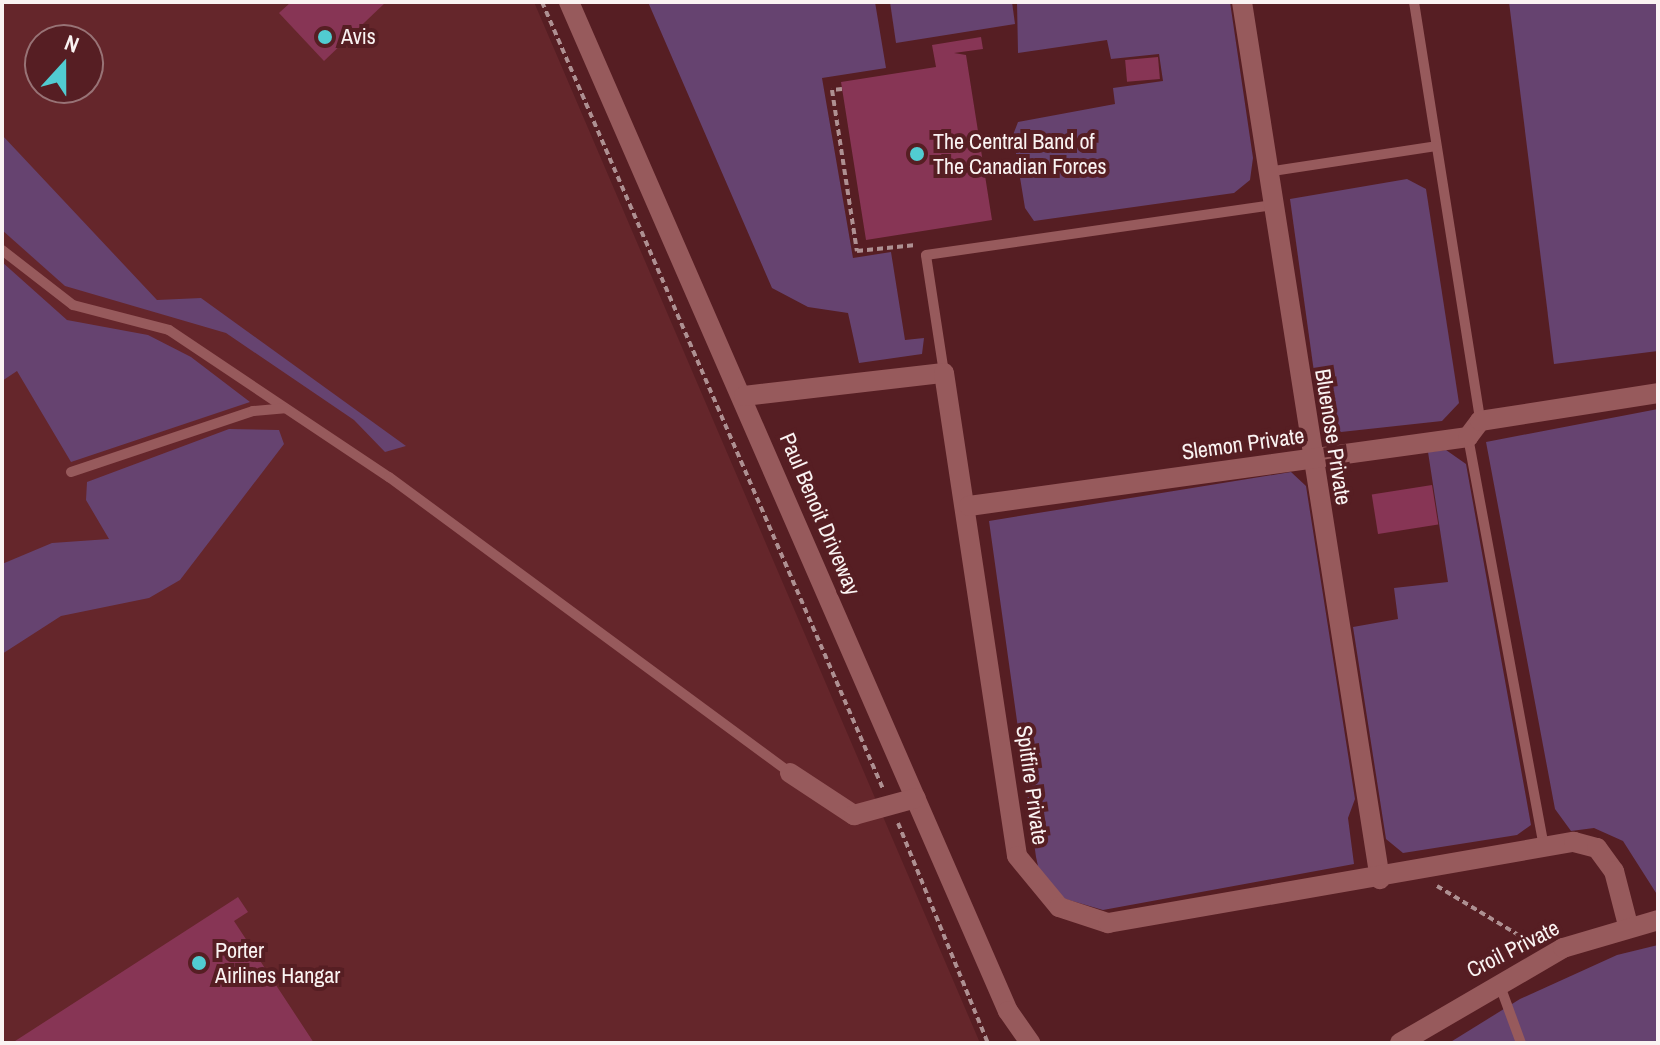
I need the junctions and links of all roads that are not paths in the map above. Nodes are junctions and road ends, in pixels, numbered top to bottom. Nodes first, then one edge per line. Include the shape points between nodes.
1 (569, 2) edge
2 (1242, 2) edge
3 (1414, 2) edge
4 (1436, 146) junction
5 (1267, 172) junction
6 (1271, 205) junction
7 (2, 250) edge
8 (944, 373) junction
9 (1658, 393) edge
10 (744, 396) junction
11 (285, 408) junction
12 (1474, 429) junction
13 (1312, 459) junction
14 (71, 472) dead end
15 (969, 506) junction
16 (790, 773) joint
17 (916, 798) junction
18 (1544, 847) junction
19 (1380, 879) junction
20 (1658, 920) edge
21 (1628, 925) junction
22 (1498, 981) junction
23 (1030, 1043) edge
24 (1400, 1043) edge
25 (1521, 1043) edge

1 - 10 street, Paul Benoit Driveway
2 - 5 street, Bluenose Private
3 - 4 lane
4 - 5 lane
4 - 12 lane
5 - 6 street, Bluenose Private
6 - 8 lane via 926,255
6 - 13 street, Bluenose Private
7 - 11 lane via 73,305 169,330
8 - 10 street
8 - 15 street, Spitfire Private
9 - 12 street, Slemon Private
10 - 17 street, Paul Benoit Driveway
11 - 14 lane via 253,411
11 - 16 lane
12 - 13 street, Slemon Private
12 - 18 lane
13 - 15 street, Slemon Private
13 - 19 street, Bluenose Private
15 - 19 street, Spitfire Private via 1017,856 1059,907 1108,923
16 - 17 street via 854,815
17 - 23 street, Paul Benoit Driveway via 1008,1011
18 - 19 street, Spitfire Private
18 - 21 street, Spitfire Private via 1574,842 1597,848 1614,871
20 - 21 street, Croil Private
21 - 22 street, Croil Private
22 - 24 street, Croil Private
22 - 25 lane

